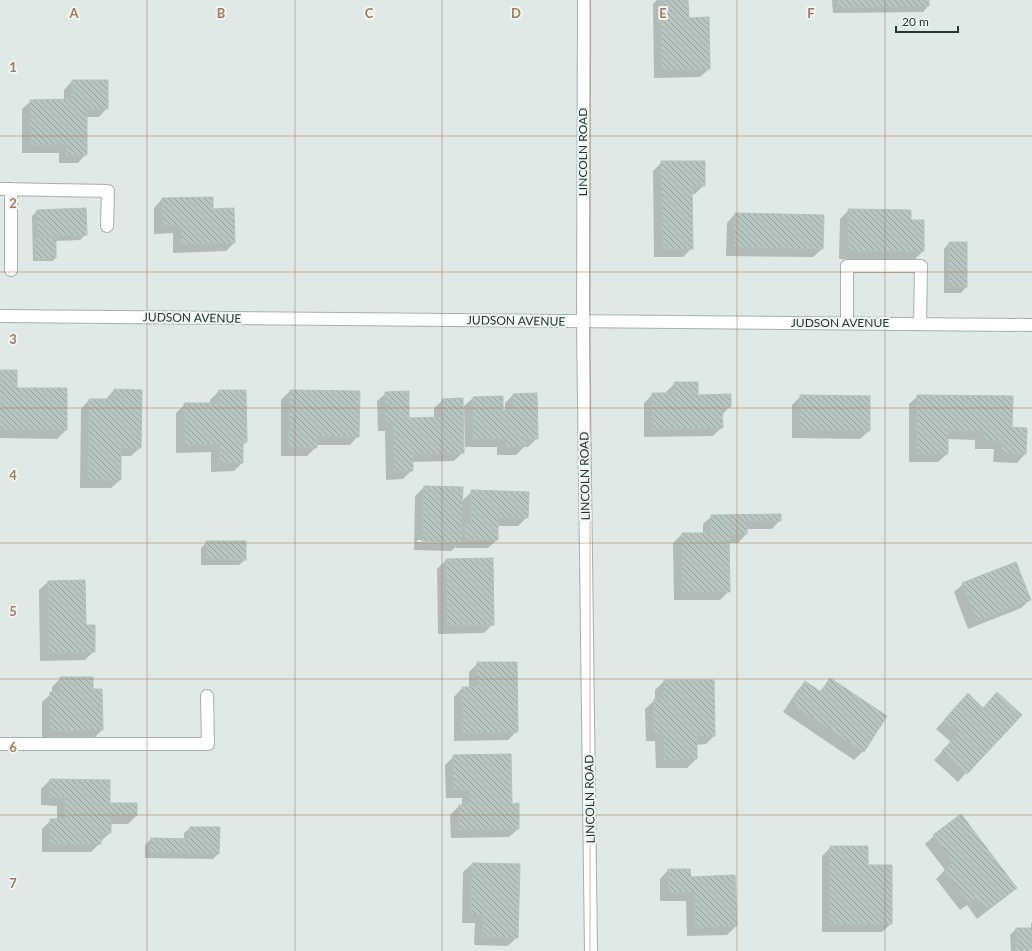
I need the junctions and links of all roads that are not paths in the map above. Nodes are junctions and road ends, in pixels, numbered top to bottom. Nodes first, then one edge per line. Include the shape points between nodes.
1 (584, 0) edge
2 (6, 189) edge
3 (107, 226) dead end
4 (12, 270) dead end
5 (0, 316) edge
6 (583, 322) junction
7 (847, 323) junction
8 (920, 324) junction
9 (1032, 325) edge
10 (207, 696) dead end
11 (0, 744) edge
12 (591, 951) edge

1 - 6 street, LINCOLN ROAD
2 - 3 street via 108,191
2 - 4 street
5 - 6 street, JUDSON AVENUE
6 - 7 street, JUDSON AVENUE
6 - 12 street, LINCOLN ROAD
7 - 8 street, JUDSON AVENUE
7 - 8 street via 847,266 921,266
8 - 9 street, JUDSON AVENUE
10 - 11 street via 208,744

